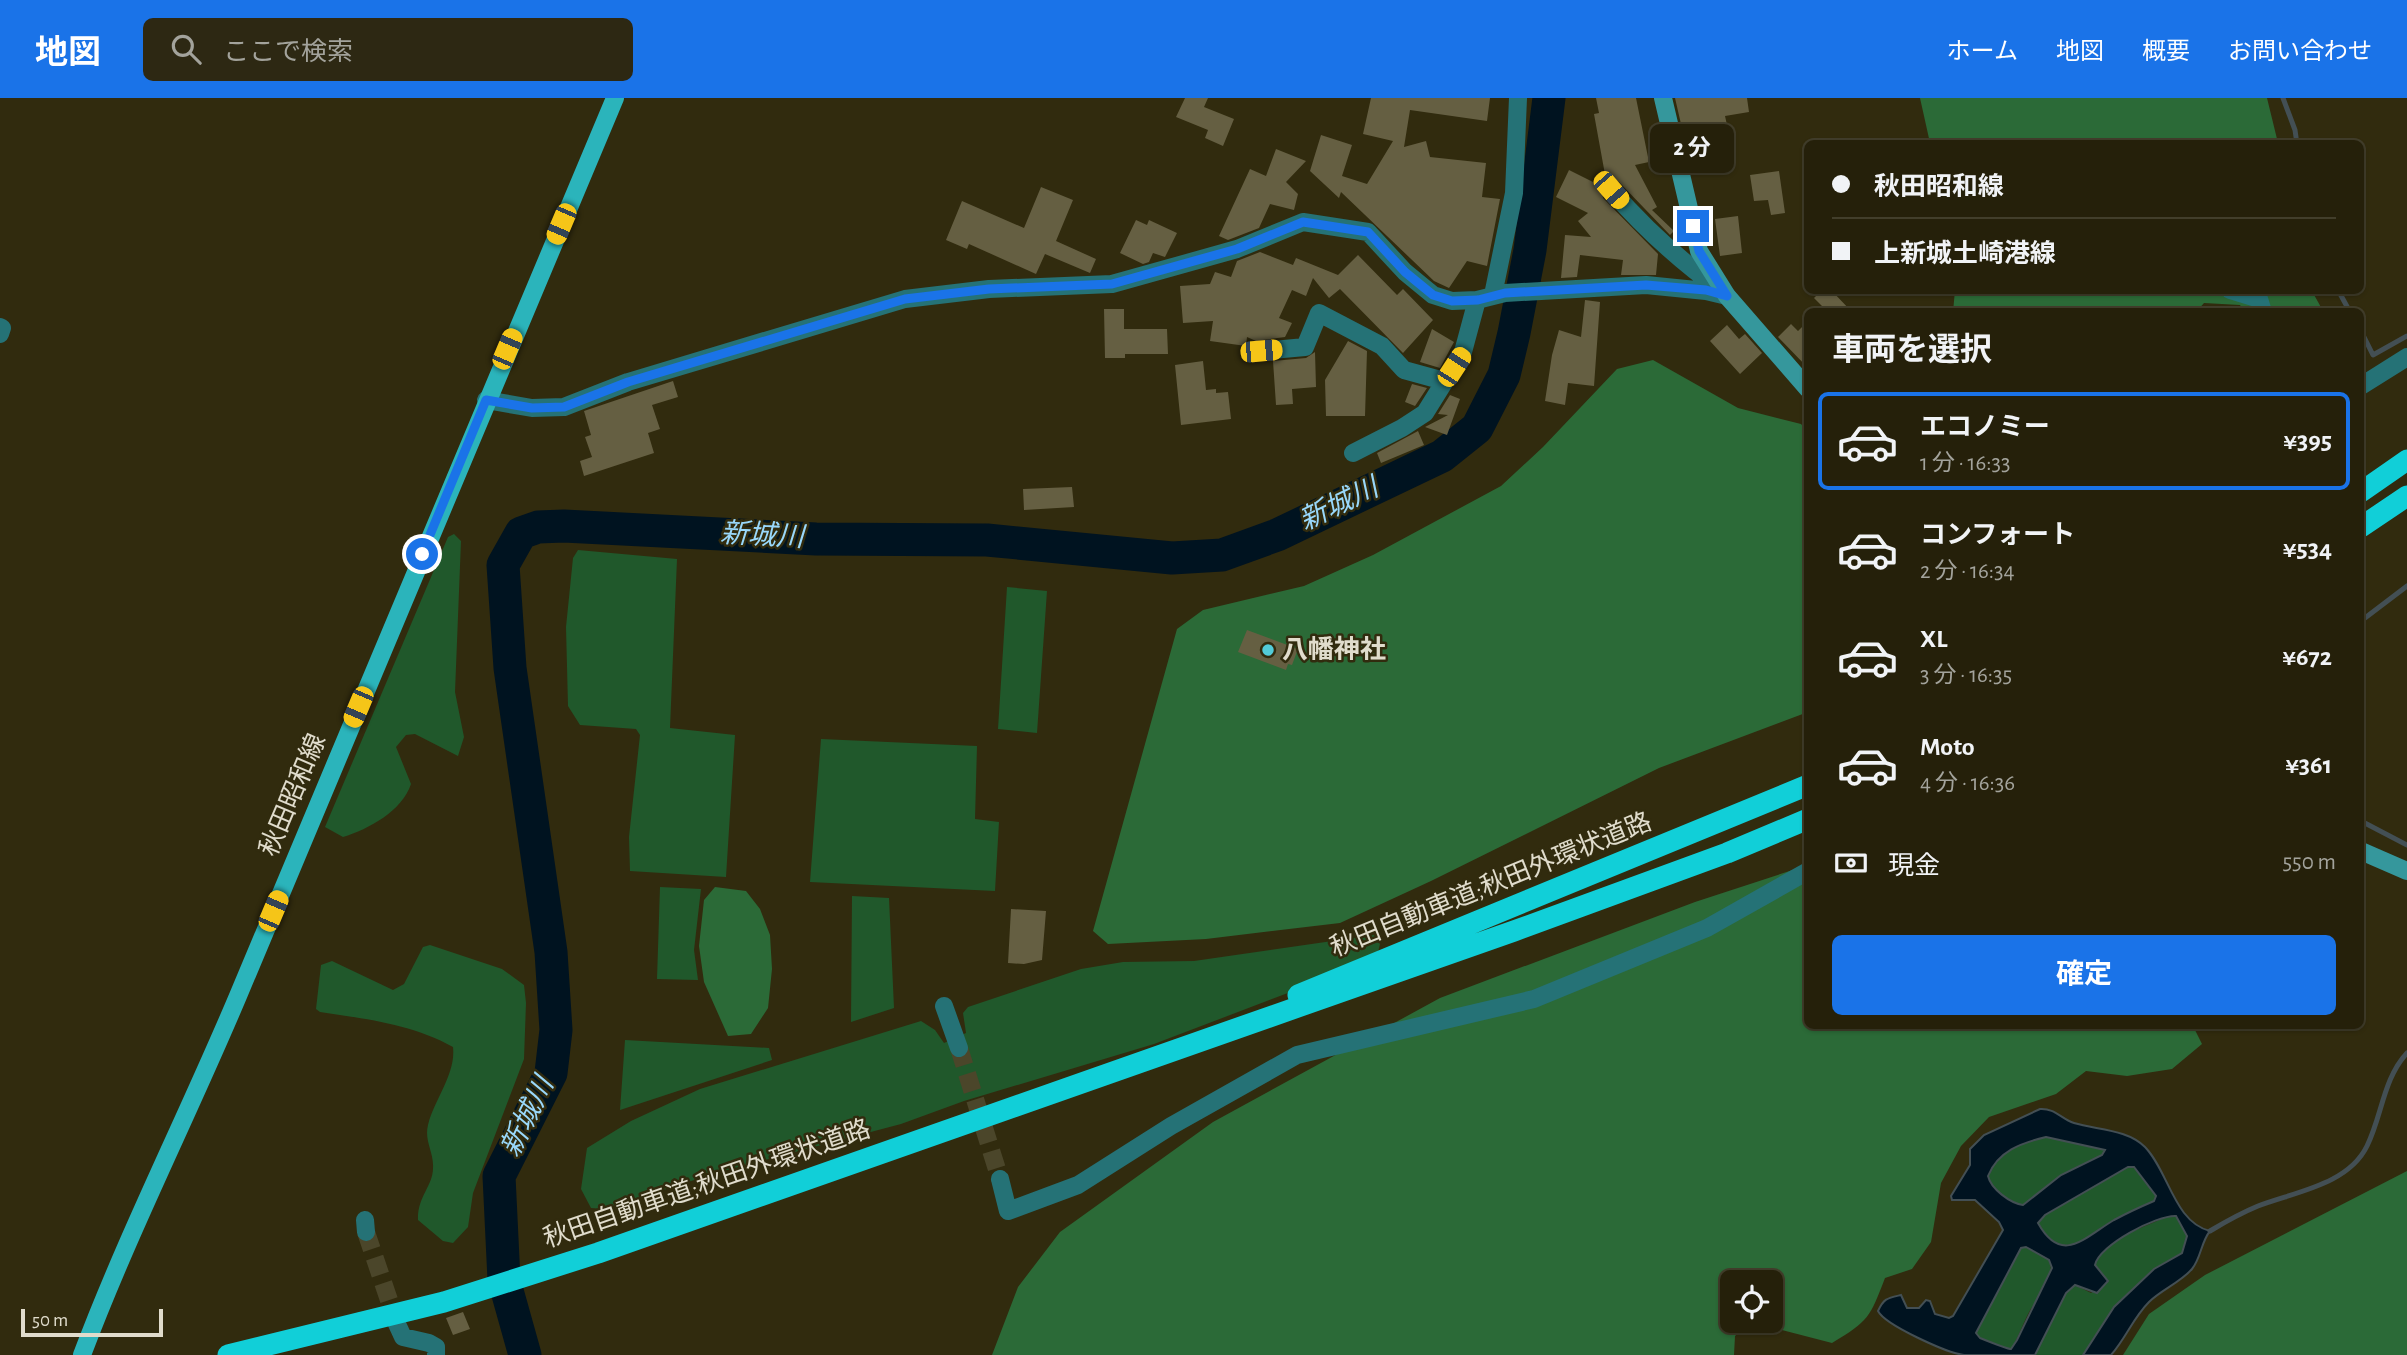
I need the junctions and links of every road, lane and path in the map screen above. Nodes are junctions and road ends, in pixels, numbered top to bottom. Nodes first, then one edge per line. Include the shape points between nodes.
1 (615, 98) edge
2 (1518, 98) edge
3 (1663, 98) edge
4 (1611, 190) dead end
5 (2243, 294) edge
6 (1492, 296) junction
7 (1727, 296) junction
8 (2262, 308) edge
9 (0, 327) edge
10 (0, 334) edge
11 (1261, 351) dead end
12 (2407, 357) edge
13 (1444, 382) junction
14 (1804, 384) edge
15 (2364, 384) edge
16 (486, 400) junction
17 (1353, 453) dead end
18 (2407, 460) edge
19 (2364, 490) edge
20 (2407, 496) edge
21 (2364, 525) edge
22 (1804, 787) edge
23 (1804, 821) edge
24 (2364, 852) edge
25 (2407, 871) edge
26 (1804, 873) edge
27 (944, 1006) dead end
28 (1198, 1041) junction
29 (959, 1048) tunnel mouth
30 (1000, 1179) tunnel mouth
31 (397, 1325) tunnel mouth
32 (82, 1355) edge
33 (228, 1355) edge
34 (436, 1355) edge

1 - 16 main road, 秋田昭和線
2 - 6 street via 1514,192
3 - 7 main road via 1699,251
4 - 7 street via 1644,228
5 - 8 street via 2259,299
6 - 7 street via 1646,285
6 - 13 street
6 - 16 street via 1452,301 1433,295 1368,232 1303,222 1237,249 1112,284 989,289 905,299 628,382 564,407 532,408
7 - 14 main road
9 - 10 street
11 - 13 street via 1305,347 1319,313 1382,346 1404,370
12 - 15 street
13 - 17 street via 1424,413
16 - 32 main road, 秋田昭和線 via 209,1064 109,1284
18 - 19 highway
20 - 21 highway
22 - 28 highway, 秋田自動車道;秋田外環状道路 via 1321,984
23 - 28 highway, 秋田自動車道;秋田外環状道路 via 1514,931
24 - 25 main road
26 - 30 street via 1707,928 1534,999 1297,1055 1078,1185 1008,1211
27 - 29 street
28 - 33 highway, 秋田自動車道;秋田外環状道路 via 598,1253 444,1302
31 - 34 street via 403,1337 436,1347

